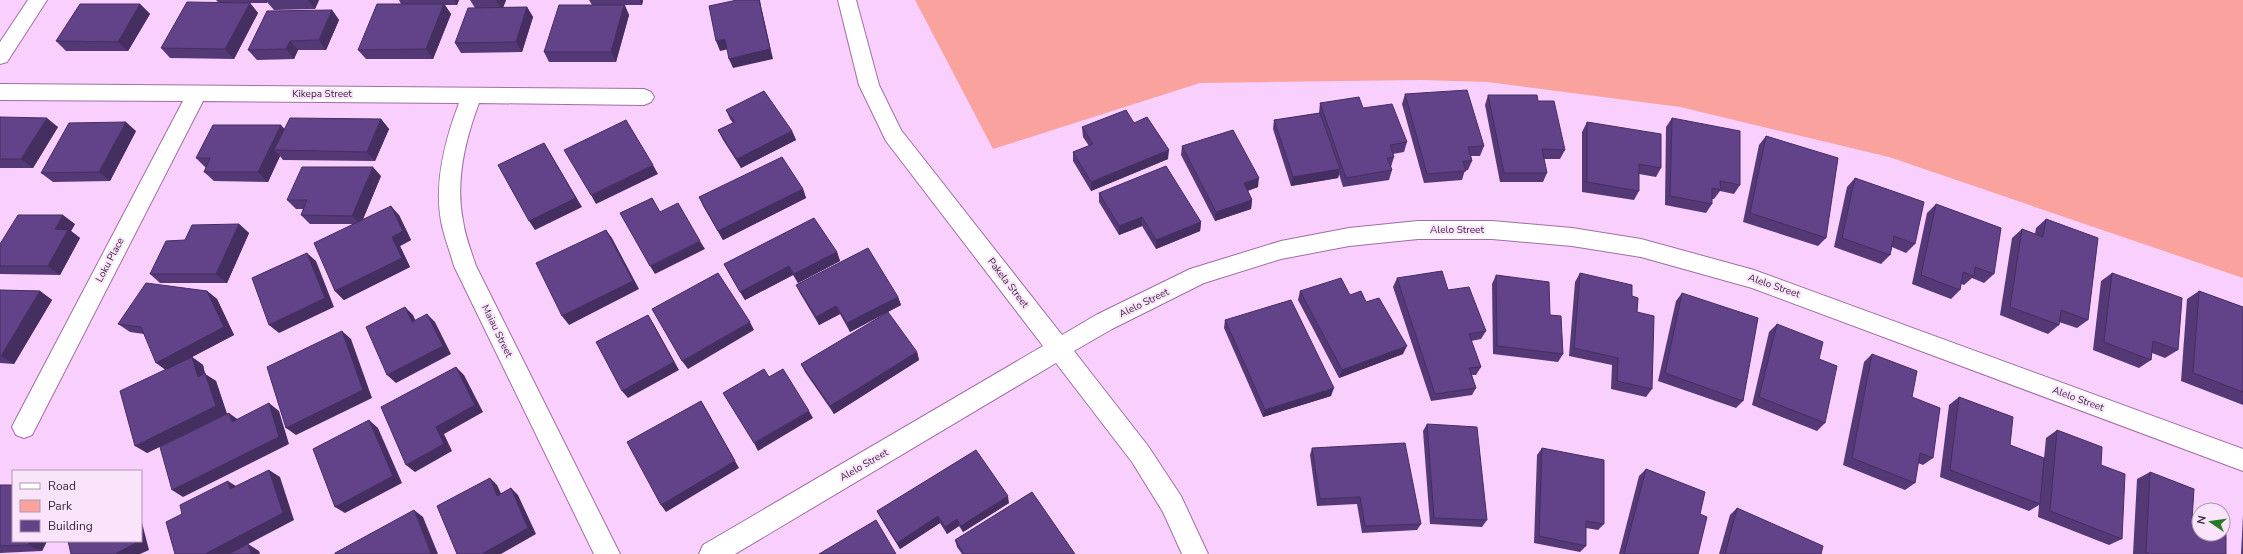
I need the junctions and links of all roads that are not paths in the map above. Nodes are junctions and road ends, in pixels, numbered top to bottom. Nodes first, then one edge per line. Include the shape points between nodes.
1 (38, 0) edge
2 (847, 0) edge
3 (0, 56) edge
4 (0, 92) edge
5 (197, 93) junction
6 (472, 95) junction
7 (644, 97) dead end
8 (1059, 350) junction
9 (24, 427) dead end
10 (2243, 460) edge
11 (607, 554) edge
12 (712, 554) edge
13 (1195, 554) edge

1 - 3 street
2 - 8 street, Pakela Street via 869,85 893,135
4 - 5 street, Kikepa Street
5 - 6 street, Kikepa Street
5 - 9 street, Loku Place
6 - 7 street, Kikepa Street
6 - 11 street, Maiau Street via 461,124 449,177 451,216 464,266
8 - 10 street, Alelo Street via 1104,322 1198,276 1281,250 1349,237 1418,230 1492,230 1572,237 1641,248 1754,279
8 - 12 street, Alelo Street
8 - 13 street, Pakela Street via 1140,454 1172,504

